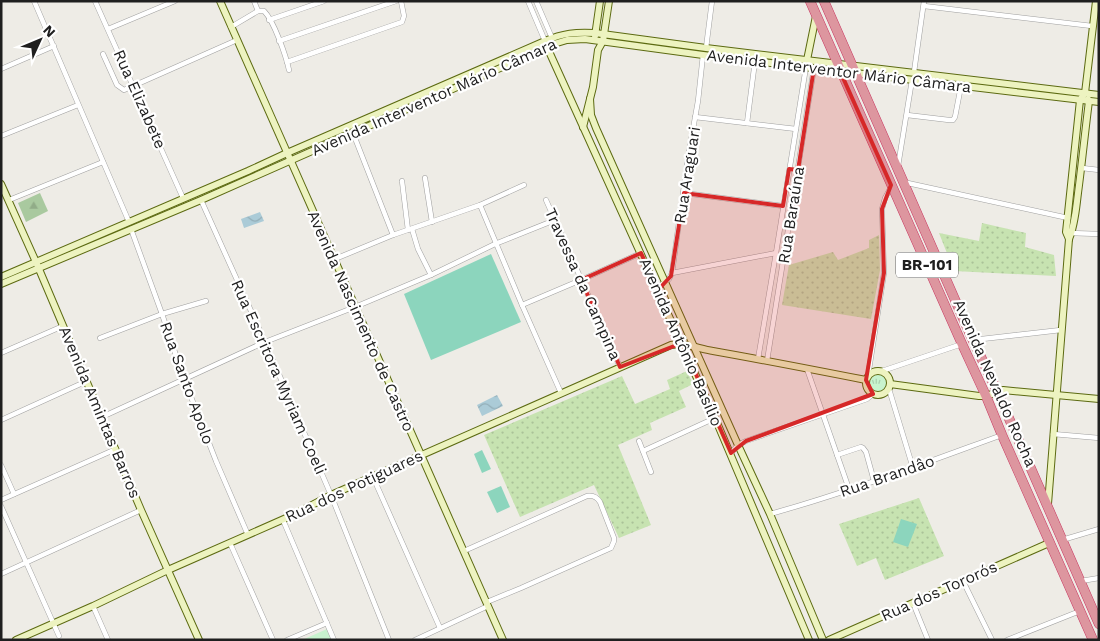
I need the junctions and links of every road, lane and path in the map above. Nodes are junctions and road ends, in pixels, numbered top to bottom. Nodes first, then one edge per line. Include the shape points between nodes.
1 (34, 1) edge
2 (95, 1) edge
3 (175, 1) edge
4 (220, 1) edge
5 (254, 1) edge
6 (324, 1) edge
7 (396, 1) edge
8 (401, 1) edge
9 (528, 1) edge
10 (536, 1) edge
11 (600, 1) edge
12 (609, 1) edge
13 (712, 1) edge
14 (810, 1) edge
15 (824, 1) edge
16 (924, 4) edge
17 (1096, 5) edge
18 (258, 11) junction
19 (816, 16) junction
20 (270, 20) junction
21 (1092, 26) junction
22 (231, 27) junction
23 (108, 29) junction
24 (595, 37) junction
25 (552, 38) junction
26 (603, 38) junction
27 (237, 40) junction
28 (279, 41) junction
29 (546, 44) junction
30 (54, 46) junction
31 (706, 48) junction
32 (598, 50) junction
33 (103, 54) dead end
34 (703, 55) junction
35 (755, 61) junction
36 (287, 62) junction
37 (806, 64) junction
38 (839, 67) junction
39 (814, 68) junction
40 (1, 69) edge
41 (853, 69) junction
42 (289, 70) dead end
43 (914, 72) junction
44 (912, 80) junction
45 (450, 83) junction
46 (134, 86) junction
47 (961, 86) junction
48 (1085, 93) junction
49 (1099, 95) edge
50 (590, 99) junction
51 (1080, 100) junction
52 (1089, 101) junction
53 (1099, 102) edge
54 (78, 105) junction
55 (907, 115) junction
56 (695, 117) junction
57 (747, 123) junction
58 (583, 127) junction
59 (796, 129) junction
60 (353, 133) junction
61 (1, 136) edge
62 (287, 153) junction
63 (290, 160) junction
64 (103, 162) junction
65 (1082, 168) junction
66 (789, 170) junction
67 (798, 170) junction
68 (897, 170) junction
69 (1099, 170) edge
70 (425, 178) dead end
71 (402, 181) dead end
72 (903, 182) junction
73 (1, 184) edge
74 (524, 185) dead end
75 (891, 185) junction
76 (684, 193) junction
77 (184, 198) junction
78 (9, 200) junction
79 (200, 200) junction
80 (546, 200) dead end
81 (480, 206) junction
82 (783, 206) junction
83 (1068, 218) junction
84 (555, 220) junction
85 (432, 222) junction
86 (130, 225) junction
87 (410, 229) junction
88 (1099, 234) edge
89 (393, 235) junction
90 (1069, 235) junction
91 (495, 244) junction
92 (640, 253) junction
93 (776, 253) junction
94 (335, 259) junction
95 (37, 265) junction
96 (672, 273) junction
97 (431, 275) junction
98 (1, 277) edge
99 (581, 280) junction
100 (665, 283) junction
101 (1, 284) edge
102 (657, 288) junction
103 (206, 301) dead end
104 (522, 305) junction
105 (355, 307) junction
106 (162, 314) junction
107 (64, 326) junction
108 (1062, 330) junction
109 (100, 338) dead end
110 (973, 340) junction
111 (265, 342) junction
112 (682, 344) junction
113 (962, 344) junction
114 (694, 348) junction
115 (1, 353) edge
116 (758, 359) junction
117 (767, 361) junction
118 (620, 368) junction
119 (807, 369) junction
120 (882, 371) junction
121 (867, 378) junction
122 (184, 379) junction
123 (87, 381) junction
124 (889, 387) junction
125 (997, 391) junction
126 (561, 393) junction
127 (874, 394) junction
128 (1056, 394) junction
129 (986, 396) junction
130 (1099, 399) edge
131 (823, 415) junction
132 (102, 416) junction
133 (715, 418) junction
134 (1, 420) edge
135 (1053, 434) junction
136 (1002, 435) junction
137 (1099, 438) edge
138 (638, 441) dead end
139 (738, 445) junction
140 (116, 449) junction
141 (643, 451) junction
142 (730, 453) junction
143 (421, 455) junction
144 (837, 455) junction
145 (1, 465) edge
146 (913, 468) junction
147 (651, 472) dead end
148 (373, 477) junction
149 (874, 481) junction
150 (850, 490) junction
151 (14, 494) junction
152 (331, 495) junction
153 (1, 500) edge
154 (1, 506) edge
155 (1047, 508) junction
156 (141, 510) junction
157 (770, 514) junction
158 (283, 520) junction
159 (1099, 529) edge
160 (248, 535) junction
161 (1061, 540) junction
162 (1050, 542) junction
163 (230, 543) junction
164 (464, 551) junction
165 (26, 563) junction
166 (168, 570) junction
167 (1, 574) edge
168 (1099, 578) edge
169 (963, 581) junction
170 (1080, 581) junction
171 (913, 603) junction
172 (488, 604) junction
173 (94, 606) junction
174 (1080, 611) junction
175 (327, 623) junction
176 (54, 624) junction
177 (1099, 624) edge
178 (440, 628) junction
179 (59, 636) dead end
180 (25, 638) edge
181 (16, 640) edge
182 (108, 640) edge
183 (199, 640) edge
184 (273, 640) edge
185 (287, 640) edge
186 (334, 640) edge
187 (389, 640) edge
188 (415, 640) edge
189 (504, 640) edge
190 (809, 640) edge
191 (823, 640) edge
192 (829, 640) edge
193 (928, 640) edge
194 (992, 640) edge
195 (1007, 640) edge
196 (1093, 640) edge

1 - 30 street, Rua Santo Apolo
2 - 23 street, Rua Elizabete
3 - 23 street
4 - 22 main road, Avenida Nascimento de Castro
5 - 18 street
6 - 20 street
7 - 28 street
8 - 36 street via 402,22
9 - 29 street, Avenida Antônio Basílio
10 - 25 street
11 - 24 main road
12 - 26 main road
13 - 31 street
14 - 19 highway, Avenida Nevaldo Rocha / BR-101
15 - 41 highway, Avenida Nevaldo Rocha / BR-101
16 - 21 street
16 - 43 street
17 - 21 main road
18 - 20 street via 264,12
18 - 22 street
19 - 37 main road, Rua Baraúna
19 - 38 highway, Avenida Nevaldo Rocha / BR-101
20 - 28 street
21 - 48 main road
22 - 27 main road, Avenida Nascimento de Castro
23 - 46 street, Rua Elizabete
24 - 25 main road, Avenida Interventor Mário Câmara via 566,33
24 - 26 main road, Avenida Interventor Mário Câmara
24 - 29 main road, Avenida Interventor Mário Câmara
24 - 32 main road
25 - 29 main road, Avenida Interventor Mário Câmara
26 - 31 main road, Avenida Interventor Mário Câmara
26 - 32 main road
26 - 34 main road, Avenida Interventor Mário Câmara
27 - 46 street
27 - 62 main road, Avenida Nascimento de Castro
28 - 36 street
29 - 45 main road, Avenida Interventor Mário Câmara
29 - 58 main road, Avenida Antônio Basílio
30 - 40 street
30 - 54 street, Rua Santo Apolo
31 - 37 main road, Avenida Interventor Mário Câmara
32 - 50 main road
33 - 46 street via 117,85 124,90
34 - 35 main road, Avenida Interventor Mário Câmara
34 - 56 street, Rua Araguari
35 - 37 main road, Avenida Interventor Mário Câmara
35 - 57 street
36 - 42 street
37 - 38 main road, Avenida Interventor Mário Câmara
37 - 39 main road, Avenida Interventor Mário Câmara
37 - 59 street, Rua Baraúna
38 - 39 main road, Avenida Interventor Mário Câmara
38 - 41 main road, Avenida Interventor Mário Câmara
38 - 75 highway, Avenida Nevaldo Rocha / BR-101
39 - 67 street, Rua Baraúna
41 - 43 main road, Avenida Interventor Mário Câmara
41 - 44 main road, Avenida Interventor Mário Câmara
41 - 68 highway, Avenida Nevaldo Rocha / BR-101
43 - 48 main road, Avenida Interventor Mário Câmara
44 - 47 main road, Avenida Interventor Mário Câmara
44 - 55 street
45 - 60 main road, Avenida Interventor Mário Câmara
45 - 62 main road, Avenida Interventor Mário Câmara
46 - 77 street, Rua Elizabete
47 - 51 main road, Avenida Interventor Mário Câmara
47 - 55 street via 953,120
48 - 49 main road, Avenida Interventor Mário Câmara
48 - 51 main road
48 - 52 main road
50 - 58 main road
50 - 100 main road, Avenida Antônio Basílio via 596,128
51 - 52 main road, Avenida Interventor Mário Câmara
51 - 83 main road
52 - 53 main road, Avenida Interventor Mário Câmara
52 - 65 main road
54 - 61 street
54 - 64 street, Rua Santo Apolo
55 - 68 street
56 - 57 street
56 - 76 street, Rua Araguari
57 - 59 street
58 - 92 main road, Avenida Antônio Basílio
59 - 66 street, Rua Baraúna
60 - 63 main road, Avenida Interventor Mário Câmara
60 - 89 street
62 - 63 main road, Avenida Nascimento de Castro
62 - 77 main road, Avenida Interventor Mário Câmara
63 - 79 main road, Avenida Interventor Mário Câmara
63 - 94 main road, Avenida Nascimento de Castro
64 - 78 street
64 - 86 street, Rua Santo Apolo
65 - 69 street
65 - 90 main road
66 - 67 street
66 - 82 street, Rua Baraúna
67 - 117 street, Rua Baraúna
68 - 72 highway, Avenida Nevaldo Rocha / BR-101
70 - 85 street
71 - 87 street
72 - 83 street
72 - 110 highway, Avenida Nevaldo Rocha / BR-101
73 - 78 main road, Avenida Amintas Barros
74 - 81 street
75 - 113 highway, Avenida Nevaldo Rocha / BR-101
75 - 121 street via 882,209 884,273
76 - 82 street
76 - 96 street, Rua Araguari
77 - 86 main road, Avenida Interventor Mário Câmara
78 - 95 main road, Avenida Amintas Barros
79 - 86 main road, Avenida Interventor Mário Câmara
79 - 111 street, Rua Escritora Myriam Coeli
80 - 84 street, Travessa da Campina
81 - 85 street
81 - 91 street
82 - 93 street, Rua Baraúna
83 - 90 main road
84 - 91 street
84 - 99 street, Travessa da Campina
85 - 87 street
86 - 95 main road, Avenida Interventor Mário Câmara
86 - 106 street, Rua Santo Apolo
87 - 89 street
87 - 97 street
88 - 90 street
89 - 94 street
90 - 108 main road
91 - 97 street
91 - 104 street
92 - 99 street
92 - 102 main road, Avenida Antônio Basílio
93 - 96 street
93 - 116 street, Rua Baraúna
94 - 105 main road, Avenida Nascimento de Castro
95 - 98 main road, Avenida Interventor Mário Câmara
95 - 101 main road, Avenida Interventor Mário Câmara
95 - 107 main road, Avenida Amintas Barros
96 - 100 street, Rua Araguari
97 - 105 street
99 - 104 street
99 - 118 street, Travessa da Campina
100 - 102 street, Rua Araguari
100 - 114 main road, Avenida Antônio Basílio
102 - 112 main road, Avenida Antônio Basílio
103 - 106 street
104 - 126 street
105 - 111 street
105 - 143 main road, Avenida Nascimento de Castro via 356,317
106 - 109 street
106 - 122 street, Rua Santo Apolo
107 - 115 street
107 - 123 main road, Avenida Amintas Barros
108 - 110 street
108 - 128 main road
110 - 125 highway, Avenida Nevaldo Rocha / BR-101
111 - 122 street
111 - 152 street, Rua Escritora Myriam Coeli
112 - 114 main road
112 - 118 main road, Rua dos Potiguares via 671,345
112 - 133 main road, Avenida Antônio Basílio
113 - 120 street
113 - 129 highway, Avenida Nevaldo Rocha / BR-101
114 - 116 main road
114 - 139 main road, Avenida Antônio Basílio
116 - 117 main road
117 - 119 main road
118 - 126 main road, Rua dos Potiguares
119 - 121 main road
119 - 131 street
120 - 121 main road via 874,371
120 - 124 main road via 889,376
121 - 127 main road via 866,387
122 - 132 street
122 - 160 street, Rua Santo Apolo
123 - 132 main road, Avenida Amintas Barros
123 - 134 street
124 - 127 main road via 884,394
124 - 129 main road
124 - 146 street
125 - 128 main road
125 - 129 main road
125 - 155 highway, Avenida Nevaldo Rocha / BR-101
126 - 143 main road, Rua dos Potiguares
127 - 131 street
128 - 130 main road
128 - 135 main road
129 - 136 highway, Avenida Nevaldo Rocha / BR-101
131 - 139 street
131 - 144 street
132 - 140 main road, Avenida Amintas Barros
133 - 141 street
133 - 142 main road, Avenida Antônio Basílio
135 - 137 street
135 - 155 main road
136 - 146 street, Rua Brandâo
136 - 162 highway, Avenida Nevaldo Rocha / BR-101
138 - 141 street
139 - 142 street
139 - 157 main road, Avenida Antônio Basílio
140 - 151 street
140 - 156 main road, Avenida Amintas Barros
141 - 147 street
142 - 190 main road, Avenida Antônio Basílio
143 - 148 main road, Rua dos Potiguares
143 - 164 main road, Avenida Nascimento de Castro
144 - 149 street via 861,447 864,449
144 - 150 street
145 - 151 street
146 - 149 street, Rua Brandâo
148 - 152 main road, Rua dos Potiguares
148 - 178 street
149 - 150 street, Rua Brandâo
150 - 157 street, Rua Brandâo
151 - 153 street
152 - 158 main road, Rua dos Potiguares
152 - 187 street, Rua Escritora Myriam Coeli
154 - 165 street
155 - 161 highway, Avenida Nevaldo Rocha / BR-101
156 - 165 street
156 - 166 main road, Avenida Amintas Barros
157 - 191 main road, Avenida Antônio Basílio
158 - 160 main road, Rua dos Potiguares
158 - 175 street
159 - 161 street
160 - 163 main road, Rua dos Potiguares
161 - 170 highway, Avenida Nevaldo Rocha / BR-101
162 - 169 main road, Rua dos Tororós
162 - 174 highway, Avenida Nevaldo Rocha / BR-101
163 - 166 main road, Rua dos Potiguares
163 - 184 street
164 - 172 main road, Avenida Nascimento de Castro
164 - 172 street via 590,496 600,502 614,538 609,549
165 - 167 street
165 - 176 street
166 - 173 main road, Rua dos Potiguares
166 - 183 main road, Avenida Amintas Barros
168 - 170 street
169 - 171 main road, Rua dos Tororós
169 - 194 street
170 - 177 highway, Avenida Nevaldo Rocha / BR-101
171 - 192 main road, Rua dos Tororós
171 - 193 street
172 - 178 street
172 - 189 main road, Avenida Nascimento de Castro
173 - 176 main road, Rua dos Potiguares
173 - 182 street
174 - 195 street
174 - 196 highway, Avenida Nevaldo Rocha / BR-101
175 - 185 street
175 - 186 street
176 - 179 street
176 - 180 main road, Rua dos Potiguares
178 - 188 street
180 - 181 main road, Rua dos Potiguares

